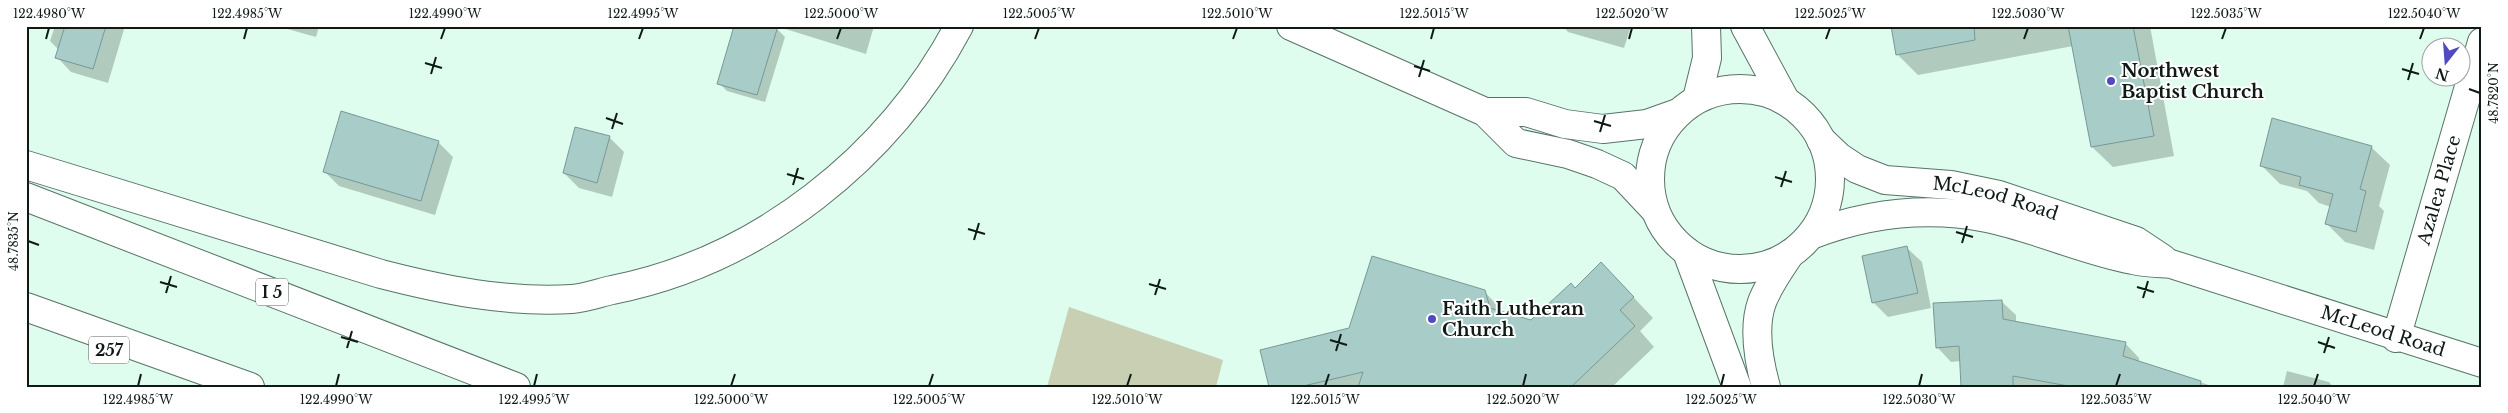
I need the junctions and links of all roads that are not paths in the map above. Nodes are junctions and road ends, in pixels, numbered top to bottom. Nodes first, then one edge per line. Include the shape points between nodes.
1 (959, 26) edge
2 (1291, 26) edge
3 (1706, 26) edge
4 (1745, 26) edge
5 (2482, 42) edge
6 (1784, 100) junction
7 (1687, 106) junction
8 (1485, 112) junction
9 (1821, 140) junction
10 (26, 165) edge
11 (26, 197) edge
12 (1654, 209) junction
13 (1811, 235) junction
14 (1687, 252) junction
15 (1790, 254) junction
16 (2171, 264) junction
17 (26, 307) edge
18 (26, 313) edge
19 (2396, 338) junction
20 (2482, 363) edge
21 (192, 387) edge
22 (250, 387) edge
23 (516, 387) edge
24 (1737, 387) edge
25 (1766, 387) edge

1 - 10 main road via 946,51 896,118 858,160 767,231 718,256 648,283 572,298 499,298 440,289
2 - 8 main road
3 - 7 main road via 1707,58
4 - 6 main road
5 - 19 main road, Azalea Place
6 - 7 main road via 1761,91 1740,88 1722,90
6 - 9 main road via 1804,116
7 - 8 main road via 1647,124 1603,129 1565,124 1526,112
7 - 12 main road via 1658,138 1653,152 1649,180
8 - 12 main road via 1516,143 1568,154 1623,176
9 - 13 main road via 1828,158 1830,184 1824,211
9 - 16 main road, McLeod Road via 1857,169 1885,180 1951,185 1999,195 2136,241
11 - 23 main road, I 5
12 - 14 main road via 1669,234
13 - 15 main road
13 - 16 main road, McLeod Road via 1845,222 1883,214 1937,213 1986,218 2133,260
14 - 15 main road via 1709,263 1740,269 1774,262
14 - 24 main road
15 - 25 main road via 1762,302 1758,322 1760,367
16 - 19 main road, McLeod Road
17 - 22 main road
18 - 21 main road, 257
19 - 20 main road, McLeod Road

